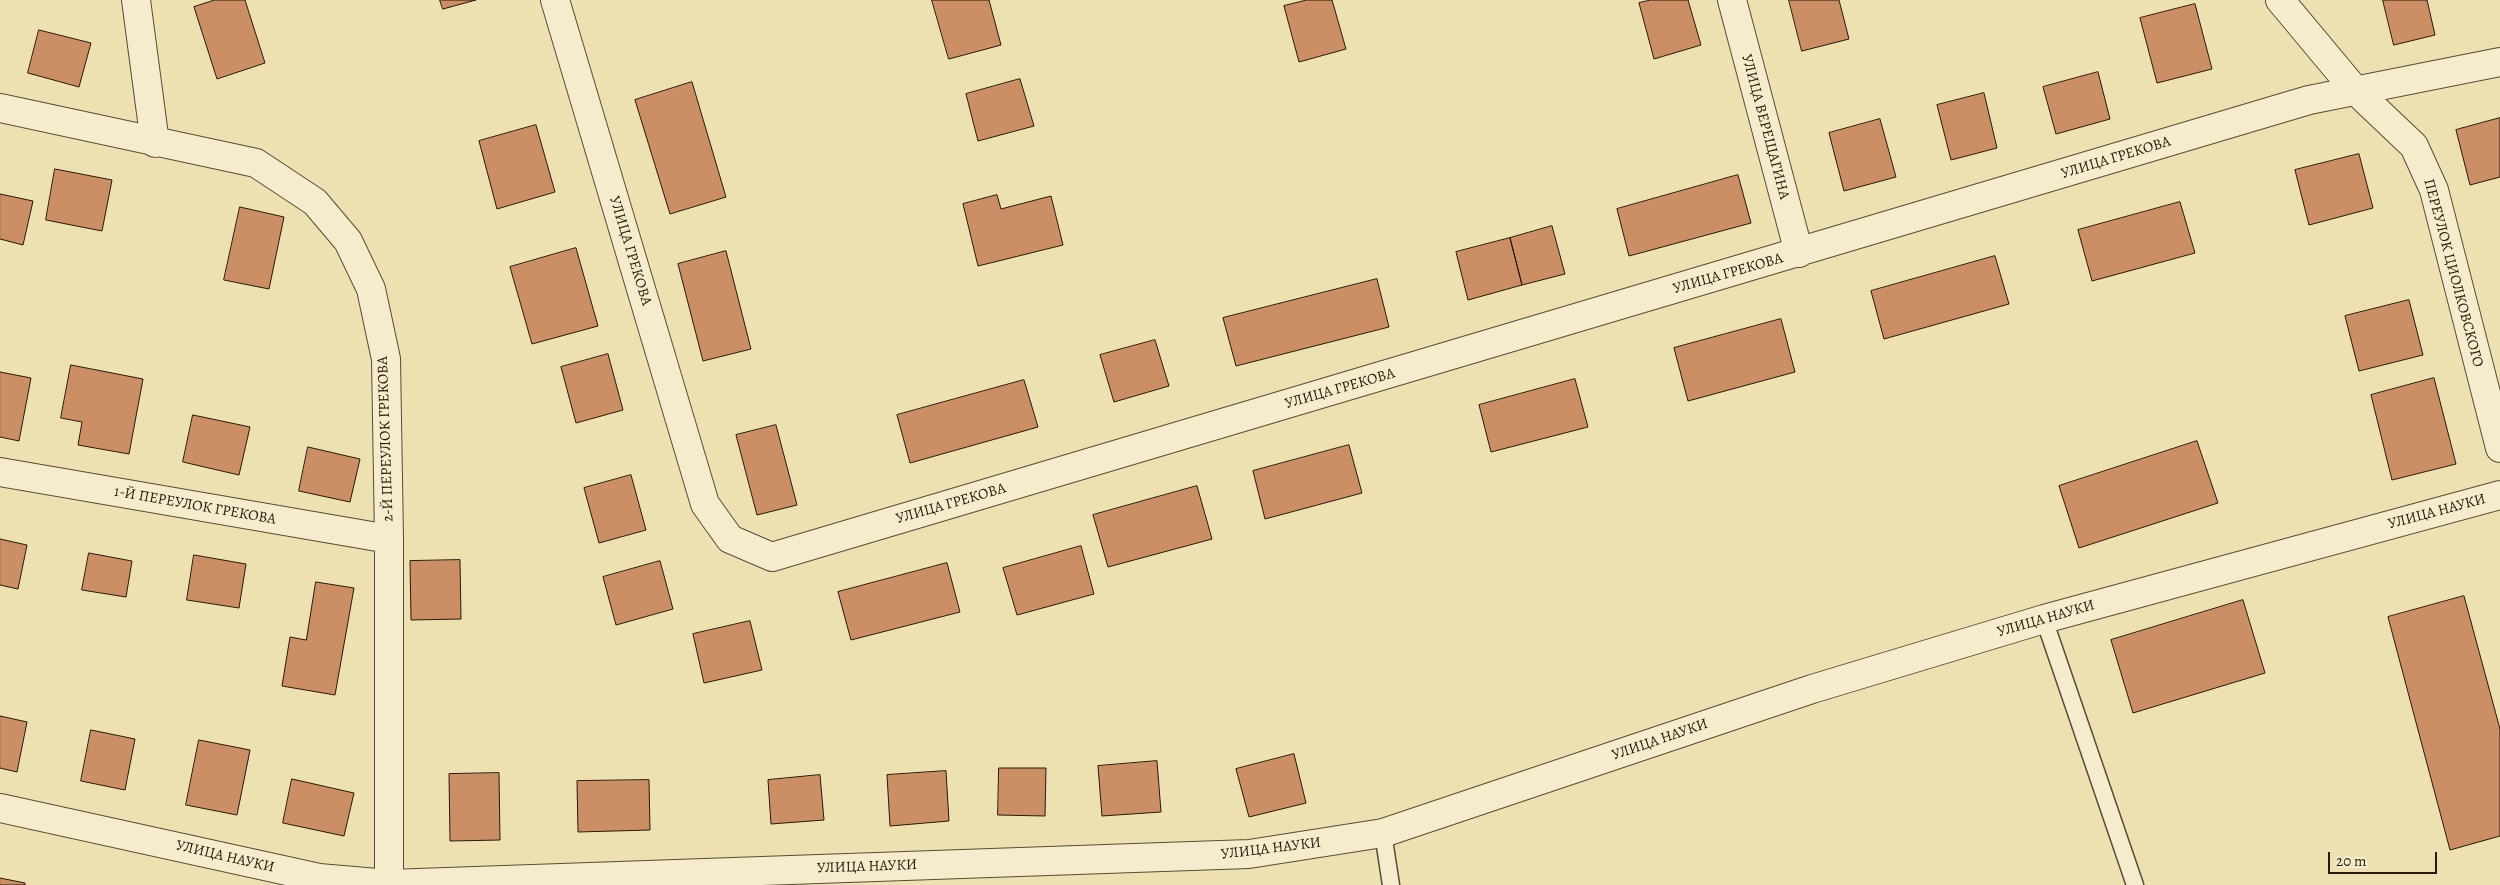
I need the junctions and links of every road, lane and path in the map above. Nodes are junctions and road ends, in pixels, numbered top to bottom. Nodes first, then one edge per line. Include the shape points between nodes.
1 (136, 0) edge
2 (555, 0) edge
3 (1732, 0) edge
4 (2280, 0) edge
5 (2500, 62) edge
6 (2355, 90) junction
7 (0, 108) edge
8 (155, 142) junction
9 (1799, 253) junction
10 (2500, 448) edge
11 (0, 472) edge
12 (2500, 495) edge
13 (390, 539) junction
14 (2044, 619) junction
15 (0, 808) edge
16 (1382, 834) junction
17 (389, 884) edge
18 (1391, 885) edge
19 (2135, 885) edge

1 - 8 street
2 - 9 street, УЛИЦА ГРЕКОВА via 705,504 730,539 772,557
3 - 9 street, УЛИЦА ВЕРЕЩАГИНА
4 - 6 street, ПЕРЕУЛОК ЦИОЛКОВСКОГО
5 - 6 street, УЛИЦА ГРЕКОВА
6 - 9 street, УЛИЦА ГРЕКОВА via 2309,100
6 - 10 street, ПЕРЕУЛОК ЦИОЛКОВСКОГО via 2414,146 2434,190
7 - 8 street, 2-Й ПЕРЕУЛОК ГРЕКОВА
8 - 13 street, 2-Й ПЕРЕУЛОК ГРЕКОВА via 256,164 315,202 348,241 372,290 386,359
11 - 13 street, 1-Й ПЕРЕУЛОК ГРЕКОВА
12 - 14 street, УЛИЦА НАУКИ
13 - 17 street, 2-Й ПЕРЕУЛОК ГРЕКОВА
14 - 16 street, УЛИЦА НАУКИ via 1812,689
14 - 19 lane
15 - 17 street, УЛИЦА НАУКИ via 319,878
16 - 17 street, УЛИЦА НАУКИ via 1249,854
16 - 18 lane

